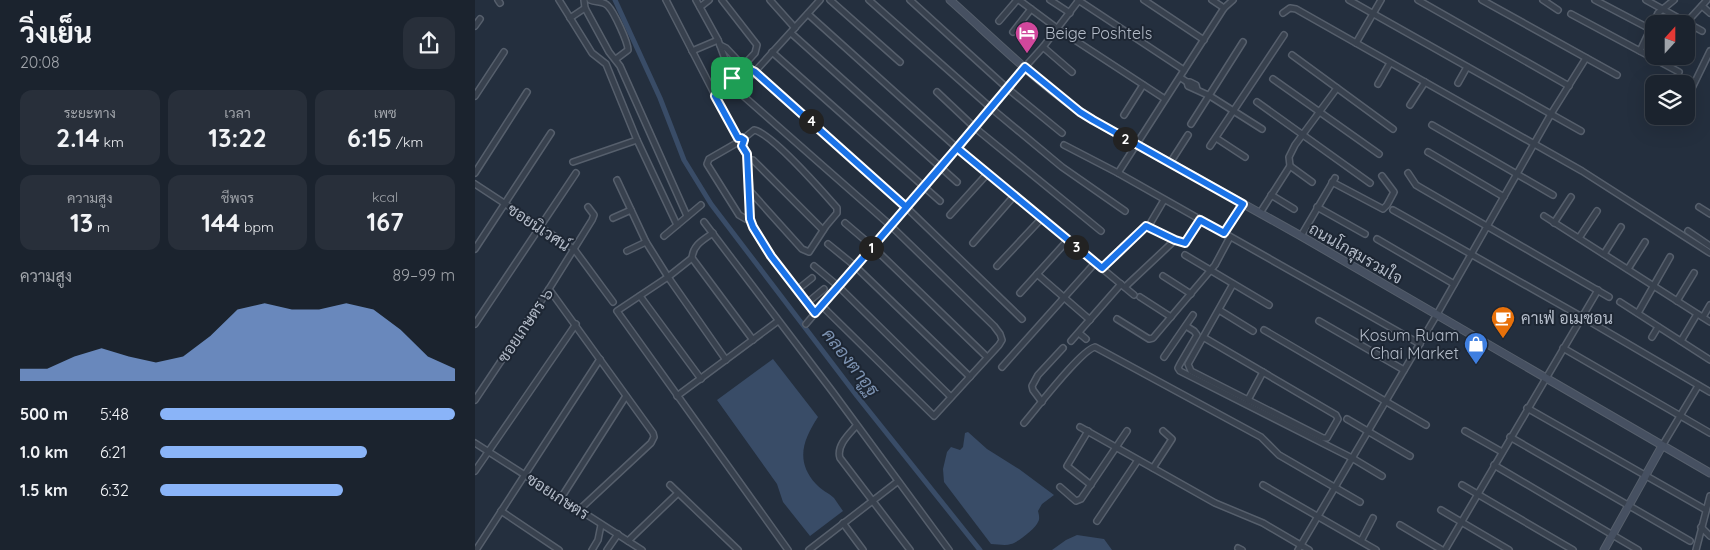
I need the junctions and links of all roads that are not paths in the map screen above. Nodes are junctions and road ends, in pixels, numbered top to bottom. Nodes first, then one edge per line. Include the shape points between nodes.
1 (559, 0) edge
2 (584, 0) edge
3 (589, 0) edge
4 (665, 0) edge
5 (696, 0) edge
6 (709, 0) edge
7 (722, 0) edge
8 (770, 0) edge
9 (820, 0) edge
10 (829, 0) edge
11 (869, 0) edge
12 (910, 0) edge
13 (950, 0) edge
14 (1018, 0) edge
15 (1050, 0) edge
16 (1079, 0) edge
17 (1144, 0) edge
18 (1212, 0) edge
19 (1233, 0) edge
20 (1349, 0) edge
21 (1381, 0) edge
22 (1418, 0) edge
23 (1482, 0) edge
24 (1543, 0) edge
25 (1595, 0) edge
26 (1645, 0) edge
27 (1674, 0) edge
28 (1707, 0) edge
29 (1702, 6) junction
30 (700, 7) junction
31 (585, 8) junction
32 (1225, 8) junction
33 (1031, 9) junction
34 (1662, 9) junction
35 (1558, 10) dead end
36 (1070, 13) junction
37 (1283, 13) dead end
38 (1710, 13) edge
39 (808, 14) junction
40 (1373, 14) junction
41 (1571, 14) dead end
42 (1657, 15) edge
43 (1673, 15) edge
44 (1693, 15) edge
45 (569, 18) junction
46 (480, 19) dead end
47 (999, 21) dead end
48 (475, 26) edge
49 (1645, 26) edge
50 (1695, 27) edge
51 (1058, 29) junction
52 (793, 31) junction
53 (1702, 31) dead end
54 (1013, 32) dead end
55 (1284, 35) dead end
56 (1204, 40) junction
57 (1243, 42) dead end
58 (1645, 42) edge
59 (719, 43) junction
60 (1356, 43) junction
61 (1043, 47) junction
62 (1710, 50) edge
63 (692, 51) junction
64 (1640, 51) junction
65 (504, 52) dead end
66 (772, 52) junction
67 (1292, 55) dead end
68 (1585, 58) junction
69 (616, 59) junction
70 (899, 62) dead end
71 (1391, 63) junction
72 (743, 66) junction
73 (1025, 67) junction
74 (1467, 67) junction
75 (1184, 70) junction
76 (755, 72) junction
77 (1071, 72) dead end
78 (1679, 72) dead end
79 (1617, 74) dead end
80 (732, 78) junction
81 (1181, 78) junction
82 (1273, 79) dead end
83 (1695, 80) edge
84 (1425, 82) junction
85 (1378, 84) dead end
86 (1458, 84) dead end
87 (1143, 85) junction
88 (1569, 86) junction
89 (1007, 88) junction
90 (1337, 88) junction
91 (527, 92) dead end
92 (937, 92) dead end
93 (475, 96) edge
94 (715, 96) junction
95 (1210, 96) junction
96 (1165, 99) junction
97 (1257, 102) dead end
98 (1411, 106) dead end
99 (991, 108) junction
100 (1233, 111) junction
101 (1320, 112) junction
102 (1124, 114) dead end
103 (1551, 114) junction
104 (1191, 124) dead end
105 (1432, 125) dead end
106 (974, 127) junction
107 (1262, 129) dead end
108 (1393, 129) dead end
109 (1581, 131) dead end
110 (551, 133) dead end
111 (1062, 133) dead end
112 (1188, 135) dead end
113 (1302, 135) junction
114 (740, 138) junction
115 (1216, 138) junction
116 (637, 140) junction
117 (735, 144) junction
118 (1136, 144) junction
119 (1533, 144) junction
120 (1064, 145) dead end
121 (742, 146) junction
122 (1210, 146) dead end
123 (957, 148) junction
124 (1428, 152) dead end
125 (1379, 154) dead end
126 (1245, 157) dead end
127 (748, 160) junction
128 (573, 162) dead end
129 (1170, 164) junction
130 (1289, 166) junction
131 (940, 167) junction
132 (475, 173) edge
133 (575, 173) dead end
134 (987, 173) junction
135 (1118, 173) junction
136 (1408, 173) dead end
137 (1517, 173) junction
138 (1382, 176) dead end
139 (617, 180) dead end
140 (957, 182) dead end
141 (1312, 182) dead end
142 (1370, 183) dead end
143 (475, 184) edge
144 (923, 187) junction
145 (750, 191) junction
146 (1271, 195) junction
147 (1553, 195) dead end
148 (1014, 196) junction
149 (1504, 196) junction
150 (1571, 197) dead end
151 (1164, 200) junction
152 (940, 202) dead end
153 (505, 204) junction
154 (1243, 204) junction
155 (701, 205) dead end
156 (588, 206) dead end
157 (906, 207) junction
158 (1317, 207) junction
159 (1699, 207) dead end
160 (1294, 209) dead end
161 (631, 210) junction
162 (1393, 210) dead end
163 (1125, 211) dead end
164 (1597, 211) dead end
165 (1260, 213) junction
166 (1710, 214) edge
167 (950, 215) dead end
168 (687, 216) junction
169 (1544, 216) dead end
170 (613, 218) dead end
171 (750, 219) junction
172 (1041, 219) junction
173 (1200, 220) junction
174 (704, 222) dead end
175 (1151, 222) dead end
176 (845, 223) dead end
177 (1554, 223) junction
178 (677, 225) junction
179 (890, 225) junction
180 (539, 226) junction
181 (1487, 226) junction
182 (1621, 227) dead end
183 (823, 230) junction
184 (1101, 231) dead end
185 (1688, 231) dead end
186 (713, 233) junction
187 (1224, 233) junction
188 (1365, 234) dead end
189 (664, 236) dead end
190 (1301, 236) junction
191 (1230, 237) junction
192 (1579, 238) junction
193 (1377, 239) dead end
194 (1175, 240) junction
195 (1067, 241) junction
196 (646, 242) junction
197 (973, 242) dead end
198 (1645, 242) dead end
199 (829, 244) dead end
200 (873, 246) junction
201 (1710, 246) edge
202 (475, 249) edge
203 (573, 249) junction
204 (627, 252) dead end
205 (1710, 253) edge
206 (1604, 254) junction
207 (1185, 255) dead end
208 (1471, 255) junction
209 (1670, 257) dead end
210 (692, 258) junction
211 (1095, 263) junction
212 (814, 266) dead end
213 (855, 266) junction
214 (997, 266) dead end
215 (1102, 268) junction
216 (1628, 269) junction
217 (1211, 270) junction
218 (1694, 273) dead end
219 (1037, 274) junction
220 (1163, 276) dead end
221 (668, 277) junction
222 (812, 278) dead end
223 (1233, 284) junction
224 (1454, 284) junction
225 (838, 286) junction
226 (1123, 286) junction
227 (1653, 286) junction
228 (549, 289) junction
229 (824, 289) dead end
230 (797, 290) junction
231 (1598, 290) junction
232 (1021, 293) dead end
233 (1191, 294) junction
234 (640, 296) junction
235 (1609, 297) dead end
236 (1065, 298) junction
237 (1677, 301) junction
238 (613, 302) dead end
239 (1620, 302) dead end
240 (807, 303) junction
241 (1269, 305) dead end
242 (1710, 305) edge
243 (822, 306) junction
244 (1219, 310) junction
245 (815, 313) junction
246 (1638, 313) junction
247 (1697, 314) junction
248 (1193, 315) dead end
249 (1436, 316) junction
250 (1171, 317) junction
251 (1582, 317) junction
252 (1703, 317) junction
253 (1023, 319) dead end
254 (1117, 319) dead end
255 (1090, 320) junction
256 (778, 321) junction
257 (1319, 321) dead end
258 (1710, 322) edge
259 (475, 324) edge
260 (576, 324) junction
261 (806, 324) dead end
262 (1186, 326) junction
263 (1658, 327) junction
264 (1264, 330) dead end
265 (1253, 331) dead end
266 (1079, 333) junction
267 (1203, 337) junction
268 (1652, 337) dead end
269 (1086, 339) dead end
270 (753, 340) junction
271 (1071, 341) dead end
272 (1681, 341) junction
273 (1420, 344) junction
274 (1063, 348) dead end
275 (1563, 348) junction
276 (987, 357) junction
277 (1164, 357) dead end
278 (600, 358) junction
279 (726, 360) junction
280 (1710, 360) edge
281 (1002, 367) dead end
282 (1404, 370) junction
283 (1263, 372) junction
284 (970, 377) junction
285 (1546, 377) junction
286 (701, 379) junction
287 (1698, 386) junction
288 (1710, 392) edge
289 (627, 396) junction
290 (677, 396) junction
291 (951, 397) junction
292 (475, 400) edge
293 (1248, 400) junction
294 (1385, 401) junction
295 (1042, 402) junction
296 (1527, 408) junction
297 (1680, 416) junction
298 (1347, 420) dead end
299 (1024, 423) dead end
300 (1426, 425) dead end
301 (856, 426) junction
302 (1079, 427) dead end
303 (1368, 430) junction
304 (1088, 431) junction
305 (1127, 431) dead end
306 (1163, 431) dead end
307 (1465, 431) dead end
308 (1710, 433) edge
309 (1510, 437) junction
310 (475, 443) edge
311 (1662, 446) junction
312 (1116, 447) junction
313 (488, 451) junction
314 (1502, 452) junction
315 (1410, 456) dead end
316 (1352, 458) junction
317 (1138, 460) junction
318 (1494, 465) junction
319 (1153, 468) junction
320 (475, 471) edge
321 (1710, 473) edge
322 (525, 474) junction
323 (1382, 476) dead end
324 (1646, 476) junction
325 (897, 482) junction
326 (670, 484) dead end
327 (1091, 485) junction
328 (1263, 485) dead end
329 (1462, 485) dead end
330 (1059, 487) dead end
331 (1334, 487) junction
332 (679, 494) junction
333 (1477, 494) junction
334 (1710, 496) edge
335 (561, 498) junction
336 (872, 501) junction
337 (1360, 502) dead end
338 (1629, 506) junction
339 (579, 510) junction
340 (1441, 510) dead end
341 (1706, 510) junction
342 (501, 511) junction
343 (1317, 516) junction
344 (1373, 518) dead end
345 (1097, 521) dead end
346 (1461, 522) junction
347 (843, 523) junction
348 (601, 525) junction
349 (1400, 526) dead end
350 (1701, 528) junction
351 (618, 534) junction
352 (1612, 535) junction
353 (1710, 536) edge
354 (629, 541) junction
355 (1361, 541) junction
356 (1690, 542) dead end
357 (1696, 547) edge
358 (477, 548) edge
359 (1299, 548) edge
360 (484, 550) edge
361 (559, 550) edge
362 (592, 550) edge
363 (607, 550) edge
364 (641, 550) edge
365 (738, 550) edge
366 (788, 550) edge
367 (809, 550) edge
368 (863, 550) edge
369 (910, 550) edge
370 (949, 550) edge
371 (1309, 550) edge
372 (1376, 550) edge
373 (1444, 550) edge
374 (1509, 550) edge
375 (1573, 550) edge
376 (1604, 550) edge
377 (1638, 550) edge
378 (1703, 550) edge

1 - 45 street
2 - 31 street
3 - 69 street via 601,1 608,6 626,39 628,50
4 - 63 street
5 - 30 street
6 - 30 street
7 - 72 street via 757,45 755,53
8 - 52 street
9 - 39 street
10 - 70 street
11 - 99 street
12 - 89 street
13 - 73 street, ถนนโกสุมรวมใจ
14 - 33 street
14 - 47 street
15 - 36 street
16 - 36 street
16 - 75 street
17 - 56 street
18 - 32 street
19 - 32 street
20 - 40 street
21 - 40 street
22 - 88 street
23 - 68 street
24 - 35 street
25 - 49 street
26 - 34 street
27 - 34 street
28 - 29 street
29 - 38 street
29 - 44 street
30 - 59 street
31 - 45 street
31 - 69 street
32 - 56 street
33 - 51 street
33 - 54 street
34 - 42 street
34 - 43 street
36 - 51 street
37 - 60 street via 1290,8 1296,9
39 - 52 street
39 - 123 street
40 - 60 street
40 - 74 street
41 - 64 street
45 - 116 street via 592,53 606,64
46 - 48 street
50 - 53 street
51 - 61 street
51 - 87 street
52 - 66 street
52 - 131 street
55 - 100 street
56 - 75 street
57 - 95 street
58 - 64 street
59 - 63 street
59 - 72 street
59 - 80 street
60 - 71 street
61 - 73 street
61 - 77 street
62 - 83 street
63 - 94 street
64 - 78 street
65 - 93 street
66 - 76 street
66 - 144 street
67 - 90 street
68 - 79 street
68 - 88 street
69 - 168 street
71 - 84 street
71 - 85 street
72 - 76 street
72 - 80 street
73 - 89 street
73 - 118 street, ถนนโกสุมรวมใจ via 1080,112
74 - 86 street
74 - 103 street
75 - 81 street
76 - 157 street
76 - 179 street via 740,88 741,96
80 - 94 street
81 - 95 street via 1188,86
81 - 96 street
82 - 101 street
84 - 98 street
84 - 119 street
87 - 96 street
87 - 102 street
88 - 103 street
89 - 99 street
89 - 111 street
90 - 101 street
90 - 108 street
91 - 132 street
92 - 106 street
94 - 114 street
95 - 100 street
95 - 104 street
96 - 118 street
97 - 113 street
99 - 106 street
99 - 163 street via 1062,166
100 - 107 street
100 - 115 street
101 - 113 street
101 - 125 street
103 - 109 street
103 - 119 street
105 - 137 street
106 - 123 street
106 - 184 street
110 - 153 street
112 - 129 street
113 - 130 street via 1291,151
113 - 142 street
114 - 117 street via 735,140
114 - 121 street
114 - 183 street via 754,130 763,133 837,208 837,213
115 - 122 street
115 - 126 street
116 - 128 street
116 - 178 street
117 - 121 street
117 - 171 street via 709,159 707,164 739,215
118 - 129 street, ถนนโกสุมรวมใจ
118 - 135 street
119 - 137 street
119 - 205 street
120 - 135 street
121 - 127 street
123 - 131 street
123 - 134 street
124 - 149 street
127 - 145 street
127 - 183 street via 753,160
129 - 154 street, ถนนโกสุมรวมใจ
130 - 141 street
130 - 146 street
131 - 140 street
131 - 144 street
133 - 180 street
134 - 148 street
134 - 167 street
135 - 151 street
136 - 181 street via 1416,185
137 - 147 street
137 - 149 street
138 - 158 street via 1394,192 1383,209 1333,180
139 - 161 street
143 - 153 street, ซอยนิเวศน์
144 - 152 street
144 - 157 street
145 - 171 street
145 - 183 street via 805,251 811,250
146 - 160 street
146 - 165 street
148 - 172 street
148 - 197 street
149 - 181 street
150 - 177 street
151 - 173 street
151 - 175 street
153 - 180 street, ซอยนิเวศน์
153 - 202 street
154 - 165 street, ถนนโกสุมรวมใจ
154 - 187 street
155 - 168 street
156 - 203 street, ซอยเกษตร ๖ via 594,215
157 - 179 street
157 - 253 street
158 - 188 street
158 - 190 street
159 - 166 street
161 - 170 street
161 - 196 street
162 - 208 street
164 - 192 street
165 - 190 street, ถนนโกสุมรวมใจ
168 - 178 street
169 - 177 street
171 - 230 street via 757,235
172 - 195 street
172 - 214 street
173 - 187 street
173 - 194 street via 1185,243
174 - 186 street
176 - 200 street
177 - 192 street
178 - 189 street
179 - 200 street
179 - 276 street via 998,330 1002,336 1001,343
180 - 203 street, ซอยนิเวศน์
180 - 259 street
181 - 208 street
181 - 231 street
182 - 206 street
185 - 201 street
186 - 210 street via 693,249
186 - 256 street
187 - 191 street
190 - 249 street, ถนนโกสุมรวมใจ
191 - 217 street
191 - 273 street
192 - 206 street
193 - 224 street
194 - 215 street via 1146,226
194 - 226 street
195 - 211 street
195 - 219 street
196 - 204 street
196 - 221 street
198 - 216 street
199 - 213 street
200 - 213 street
200 - 276 street
203 - 228 street, ซอยเกษตร ๖
203 - 238 street, ซอยนิเวศน์
206 - 216 street
207 - 217 street
208 - 224 street
208 - 251 street
209 - 227 street
210 - 221 street
210 - 270 street
211 - 215 street
211 - 236 street
212 - 225 street
213 - 225 street
213 - 284 street
215 - 226 street
216 - 227 street
217 - 223 street
217 - 233 street
218 - 237 street
219 - 232 street
219 - 236 street
220 - 233 street
221 - 234 street
221 - 279 street
222 - 230 street
223 - 241 street
223 - 244 street
224 - 249 street
225 - 243 street
225 - 291 street
226 - 250 street
226 - 255 street
227 - 237 street
227 - 246 street
228 - 260 street
228 - 292 street, ซอยเกษตร ๖
229 - 240 street
230 - 240 street
231 - 235 street
231 - 251 street
233 - 250 street
234 - 286 street
234 - 290 street via 617,311
236 - 255 street
236 - 281 street
237 - 247 street
239 - 246 street
240 - 245 street
242 - 252 street
243 - 245 street
243 - 291 street via 933,416
244 - 265 street
244 - 267 street
245 - 261 street
246 - 263 street
247 - 252 street
247 - 272 street
248 - 262 street
249 - 273 street
249 - 285 street, ถนนโกสุมรวมใจ
250 - 254 street via 1151,340
251 - 275 street
251 - 287 street
252 - 258 street
255 - 266 street
256 - 270 street
256 - 301 street
257 - 282 street
260 - 278 street
260 - 313 street
262 - 277 street
262 - 316 street via 1197,335 1178,368 1180,371
263 - 268 street
263 - 272 street
264 - 294 street
266 - 269 street
266 - 271 street
267 - 283 street
267 - 293 street via 1188,368
270 - 279 street
272 - 280 street
273 - 282 street
274 - 295 street via 1032,386
275 - 285 street
275 - 297 street
276 - 284 street
278 - 289 street
278 - 322 street
279 - 286 street
282 - 294 street
283 - 293 street
283 - 293 street via 1336,415 1338,419 1330,435 1323,438
284 - 291 street
285 - 296 street
285 - 311 street, ถนนโกสุมรวมใจ
286 - 290 street
287 - 288 street
287 - 297 street
289 - 335 street
289 - 339 street via 653,433 653,440
290 - 366 street
294 - 300 street
294 - 303 street
295 - 299 street
295 - 331 street via 1076,362 1095,347 1261,438 1279,455
296 - 309 street
296 - 324 street
297 - 308 street
297 - 311 street
298 - 303 street
301 - 325 street
301 - 336 street via 838,453
302 - 304 street
303 - 315 street
303 - 316 street
304 - 312 street
304 - 327 street via 1067,466
305 - 312 street
306 - 319 street via 1172,439
307 - 314 street
309 - 314 street
309 - 338 street
310 - 313 street, ซอยเกษตร
311 - 321 street, ถนนโกสุมรวมใจ
311 - 324 street
312 - 317 street
312 - 327 street
313 - 320 street
313 - 322 street, ซอยเกษตร
314 - 318 street
316 - 323 street
316 - 331 street
317 - 319 street
317 - 345 street
318 - 333 street
318 - 352 street
319 - 359 street via 1215,503 1263,523
322 - 335 street, ซอยเกษตร
322 - 342 street
324 - 338 street
324 - 341 street
325 - 336 street
325 - 370 street
326 - 332 street
327 - 330 street via 1079,501
328 - 343 street
329 - 333 street
331 - 337 street
331 - 343 street
332 - 354 street
332 - 365 street
333 - 346 street
333 - 375 street
334 - 341 street
335 - 339 street, ซอยเกษตร
336 - 347 street
336 - 369 street
338 - 352 street
338 - 356 street
339 - 348 street, ซอยเกษตร
340 - 346 street
341 - 350 street
342 - 358 street
342 - 361 street
343 - 355 street
343 - 359 street
344 - 355 street
346 - 373 street
346 - 374 street
347 - 367 street
347 - 368 street
348 - 351 street, ซอยเกษตร
348 - 362 street
349 - 373 street
350 - 353 street
350 - 357 street
351 - 354 street, ซอยเกษตร
351 - 363 street
352 - 376 street
352 - 377 street
354 - 364 street, ซอยเกษตร
355 - 372 street
357 - 378 street
358 - 360 street
359 - 371 street

